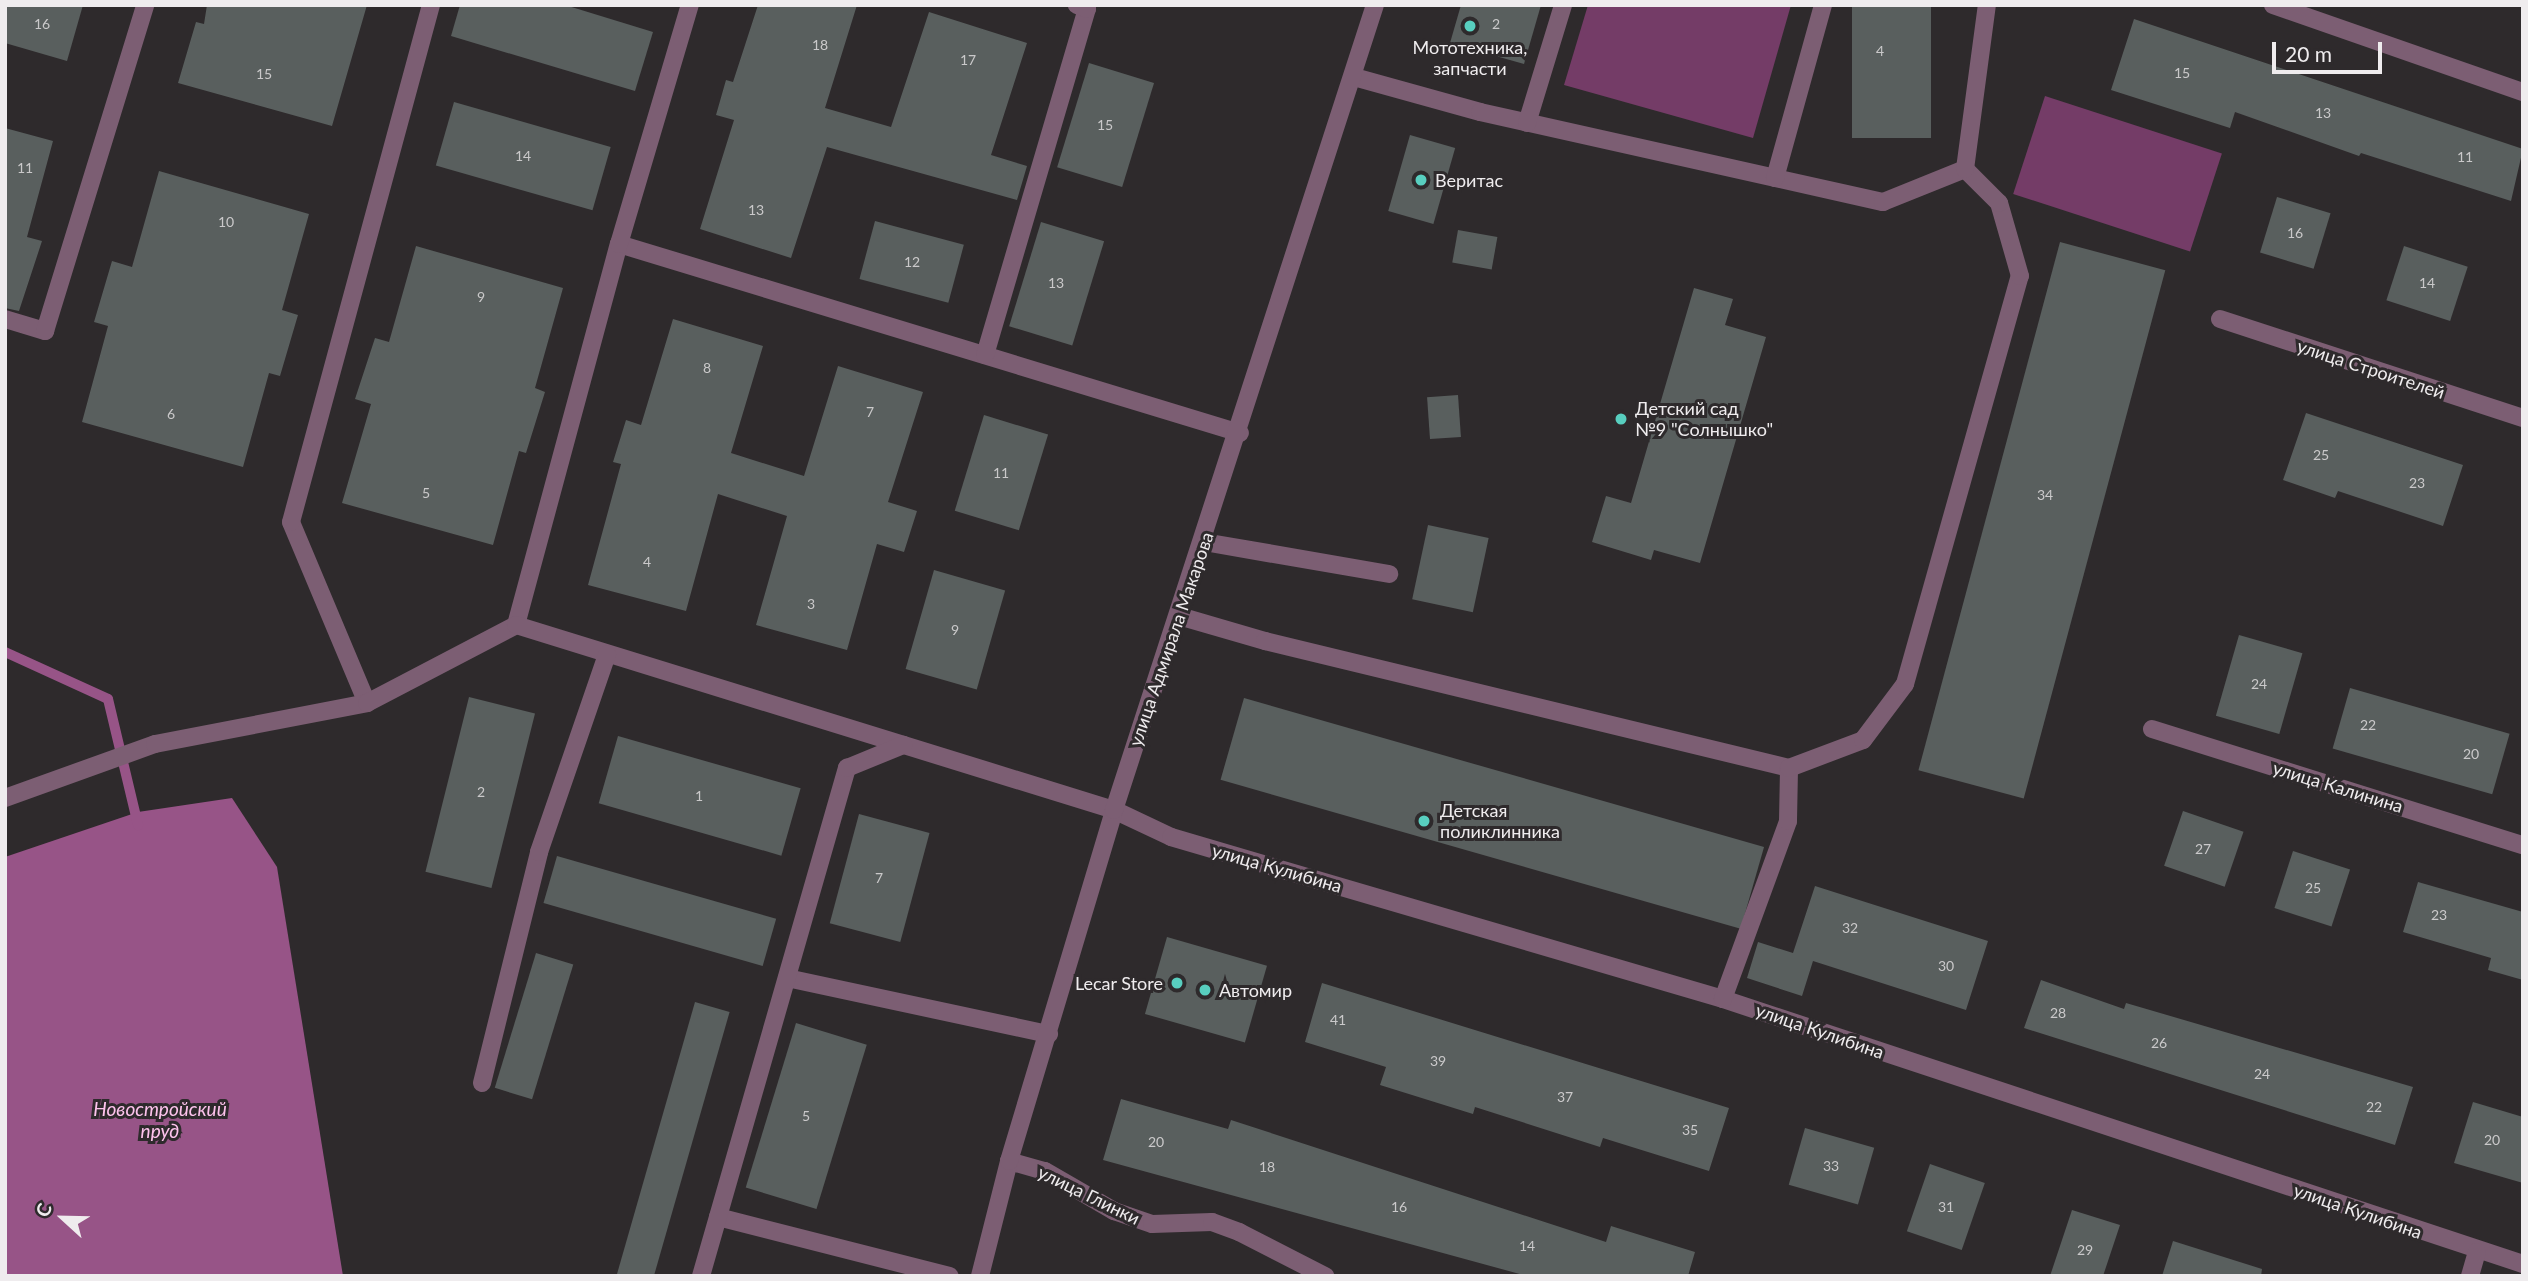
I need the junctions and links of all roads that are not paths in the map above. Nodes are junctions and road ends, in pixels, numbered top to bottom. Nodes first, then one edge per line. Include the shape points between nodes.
1 (145, 5) edge
2 (430, 5) edge
3 (690, 5) edge
4 (1077, 5) edge
5 (1375, 5) edge
6 (1563, 5) edge
7 (1824, 5) edge
8 (1987, 5) edge
9 (2273, 5) edge
10 (1354, 77) junction
11 (2523, 92) edge
12 (1527, 123) junction
13 (1965, 169) junction
14 (1775, 178) junction
15 (619, 244) junction
16 (5, 319) edge
17 (2220, 319) dead end
18 (985, 355) junction
19 (2523, 418) edge
20 (1240, 433) junction
21 (1204, 542) junction
22 (1389, 574) dead end
23 (1179, 616) junction
24 (516, 625) junction
25 (607, 653) junction
26 (367, 703) junction
27 (2152, 729) dead end
28 (903, 745) junction
29 (1788, 768) junction
30 (5, 798) edge
31 (1114, 810) junction
32 (2523, 845) edge
33 (787, 978) junction
34 (1723, 999) junction
35 (1049, 1034) junction
36 (482, 1083) dead end
37 (1009, 1161) junction
38 (718, 1217) junction
39 (2477, 1252) junction
40 (2523, 1264) edge
41 (701, 1276) edge
42 (950, 1276) edge
43 (980, 1276) edge
44 (1325, 1276) edge
45 (2470, 1276) edge

1 - 16 street via 45,331
2 - 26 street via 291,522
3 - 15 street
4 - 18 street via 1087,9
5 - 10 street, улица Адмирала Макарова
6 - 12 street
7 - 14 street
8 - 13 street
9 - 11 street
10 - 12 street
10 - 20 street, улица Адмирала Макарова
12 - 14 street
13 - 14 street via 1883,202
13 - 29 street via 1999,203 2020,276 1905,684 1863,740
15 - 18 street
15 - 24 street
17 - 19 street, улица Строителей
18 - 20 street
20 - 21 street, улица Адмирала Макарова
21 - 22 street
21 - 23 street, улица Адмирала Макарова
23 - 29 street
23 - 31 street, улица Адмирала Макарова
24 - 25 street, улица Кулибина
24 - 26 street
25 - 28 street, улица Кулибина
25 - 36 street via 538,852
26 - 30 street via 155,744
27 - 32 street, улица Калинина
28 - 31 street, улица Кулибина
28 - 33 street via 848,768
29 - 34 street via 1788,821
31 - 34 street, улица Кулибина via 1171,837
31 - 35 street, улица Адмирала Макарова
33 - 35 street
33 - 38 street
34 - 39 street, улица Кулибина
35 - 37 street, улица Адмирала Макарова
37 - 43 street, улица Адмирала Макарова
37 - 44 street, улица Глинки via 1045,1171 1114,1211 1152,1224 1213,1222
38 - 41 street
38 - 42 street
39 - 40 street, улица Кулибина
39 - 45 street

